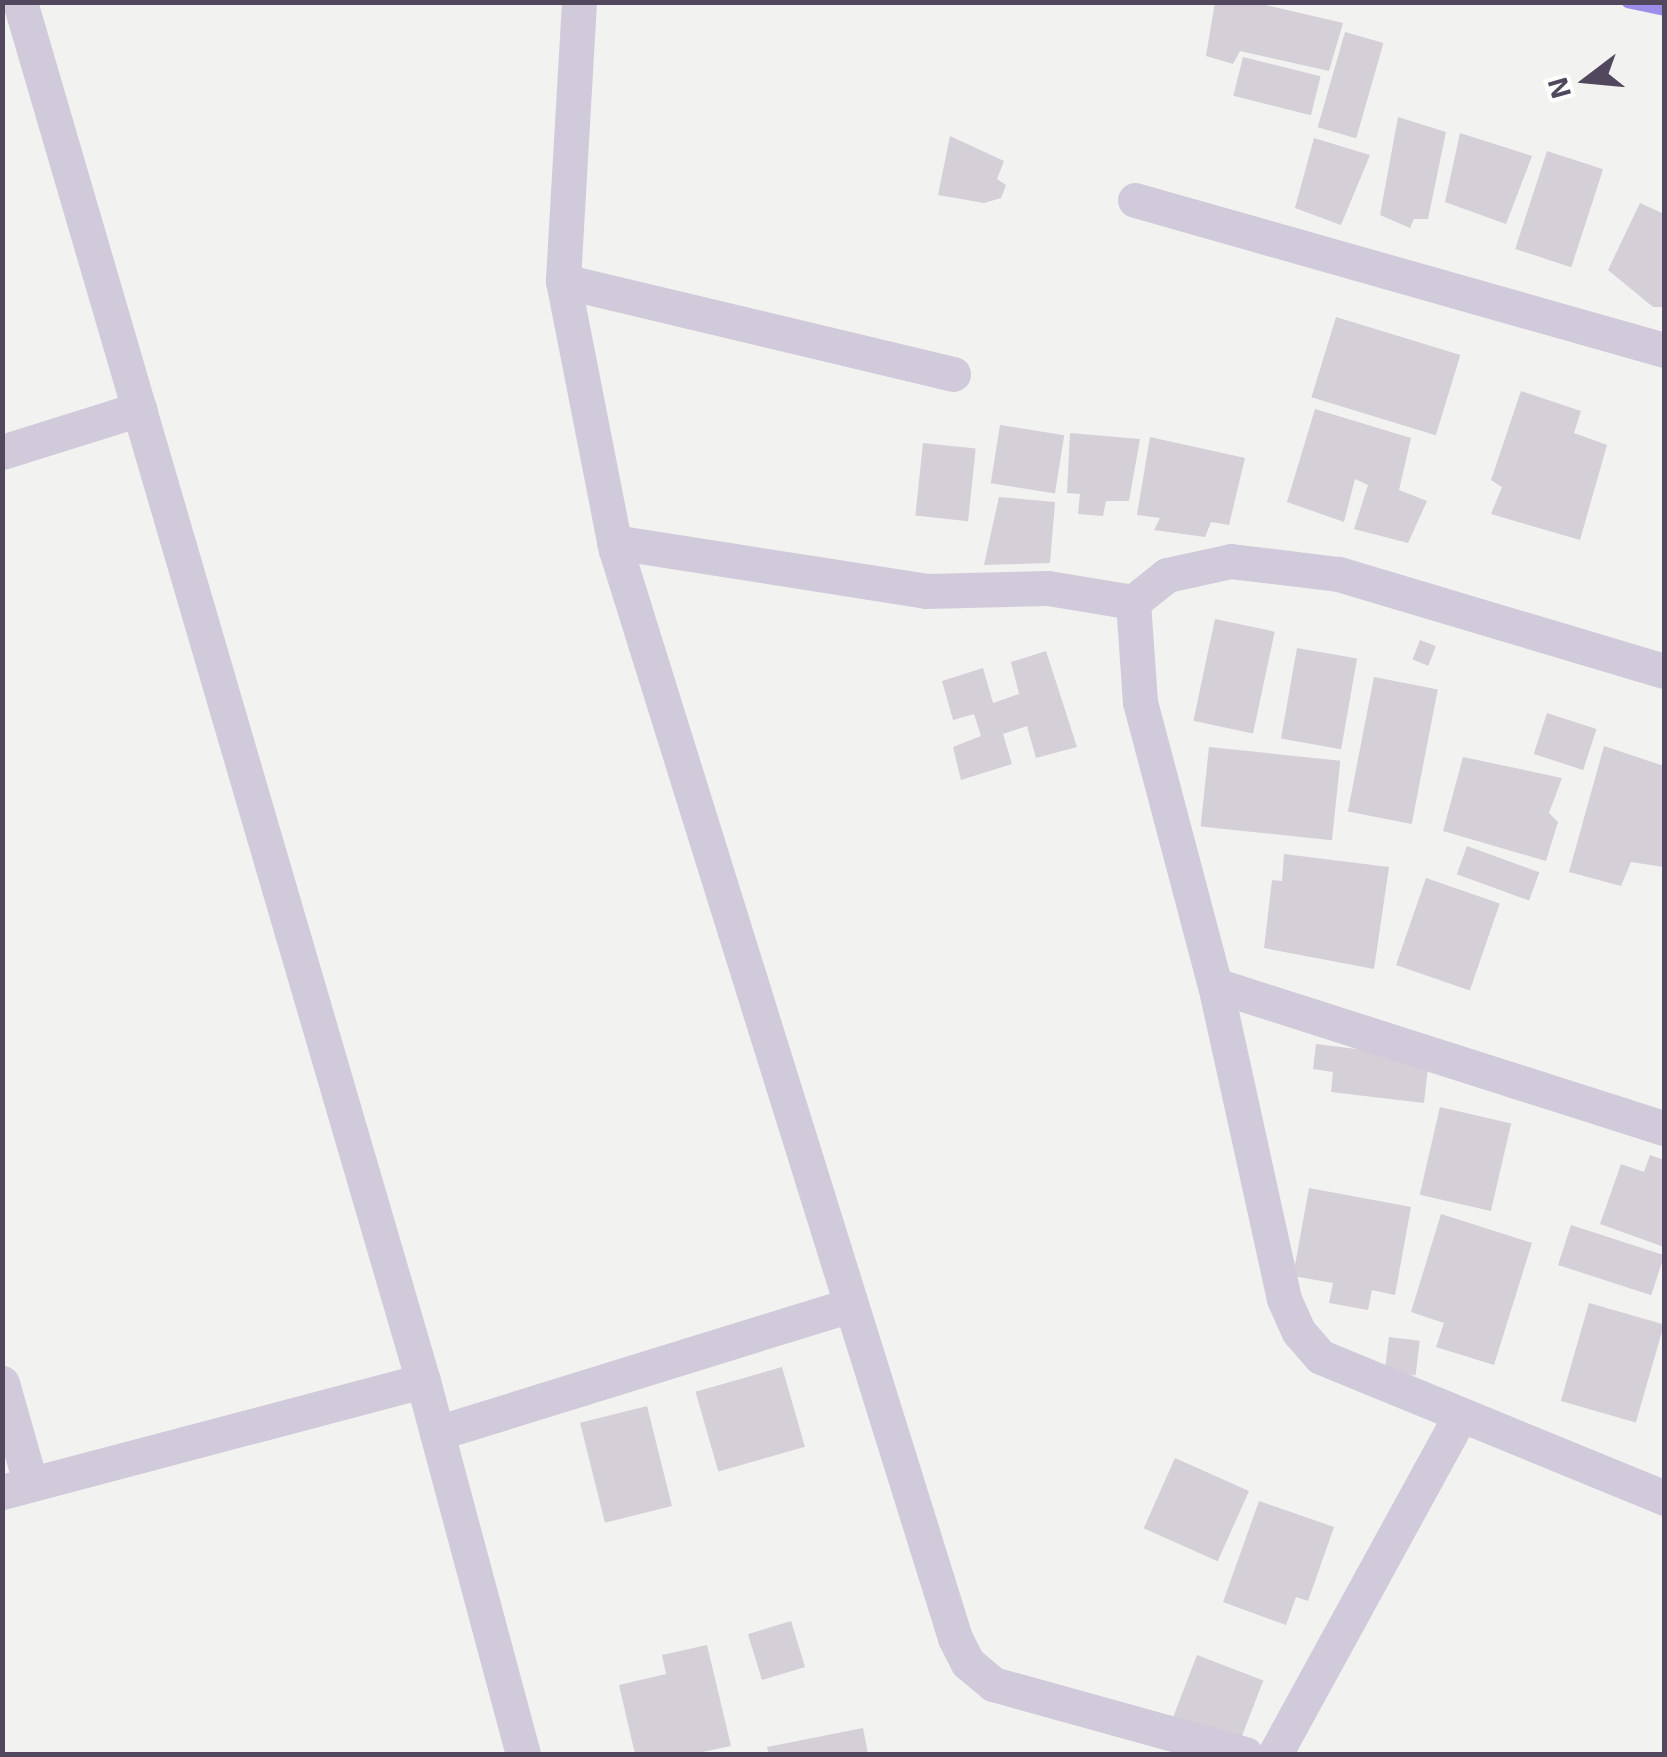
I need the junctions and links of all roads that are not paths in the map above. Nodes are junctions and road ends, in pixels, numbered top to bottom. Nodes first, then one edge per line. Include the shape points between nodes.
1 (579, 2) edge
2 (15, 9) edge
3 (1135, 200) dead end
4 (562, 281) junction
5 (1664, 350) edge
6 (954, 374) dead end
7 (139, 409) junction
8 (2, 452) edge
9 (614, 542) junction
10 (1133, 602) junction
11 (1664, 671) edge
12 (1215, 984) junction
13 (1664, 1128) edge
14 (850, 1305) junction
15 (423, 1380) junction
16 (2, 1383) edge
17 (1460, 1416) junction
18 (437, 1434) junction
19 (16, 1487) edge
20 (1664, 1498) edge
21 (523, 1754) edge
22 (1244, 1754) edge
23 (1275, 1754) edge

1 - 4 street
2 - 7 street
3 - 5 street
4 - 6 street
4 - 9 street
7 - 8 street
7 - 15 street
9 - 10 street via 926,590 1048,588
9 - 14 street
10 - 11 street via 1168,575 1231,561 1338,574
10 - 12 street via 1140,702
12 - 13 street
12 - 17 street via 1284,1299 1298,1332 1321,1357
14 - 18 street
14 - 22 street via 968,1663 992,1684
15 - 18 street
15 - 19 street
16 - 19 street
17 - 20 street
17 - 23 street
18 - 21 street

